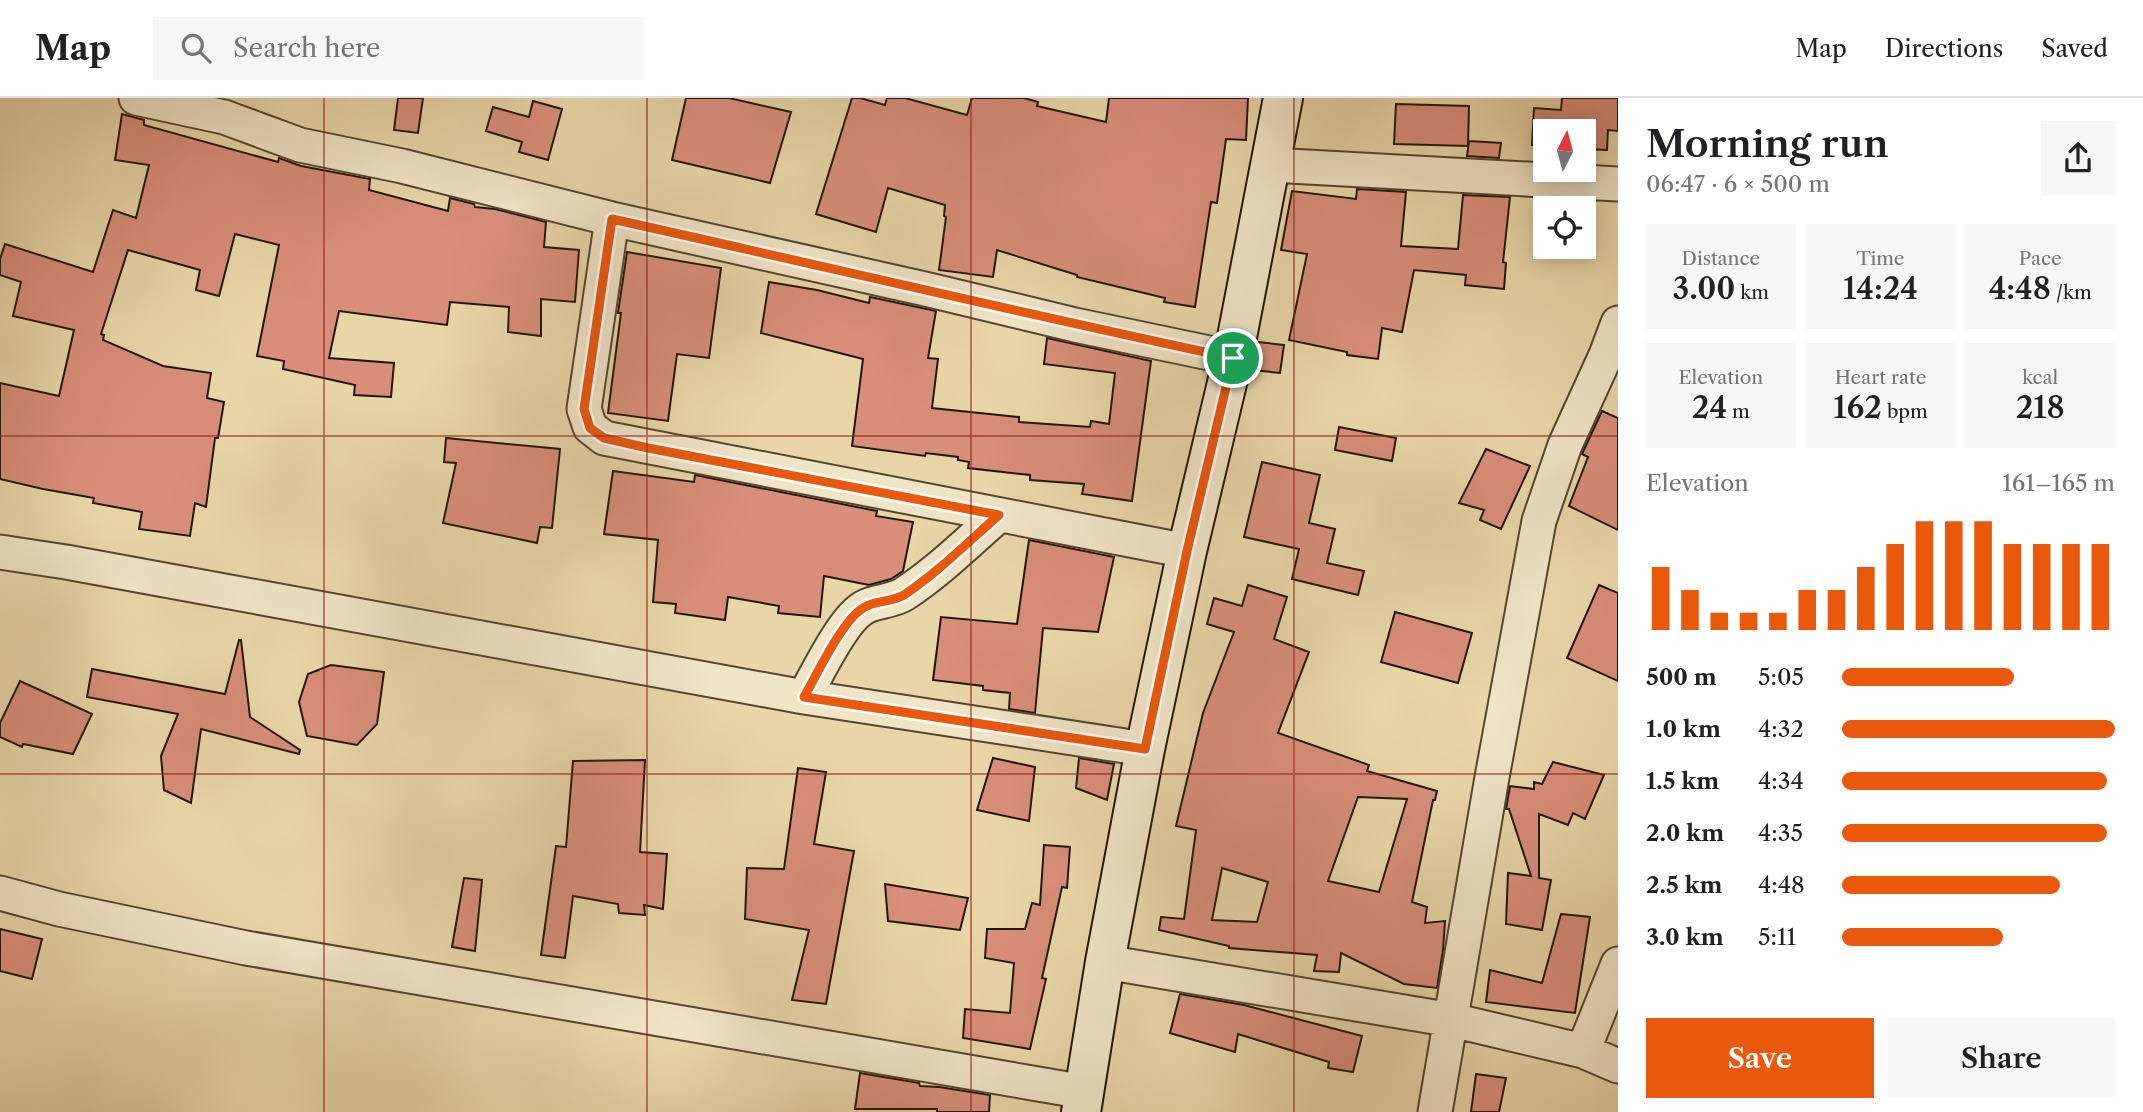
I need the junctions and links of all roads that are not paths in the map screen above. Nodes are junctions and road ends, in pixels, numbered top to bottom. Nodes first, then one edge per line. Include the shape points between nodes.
1 (136, 98) edge
2 (1283, 98) edge
3 (1271, 165) junction
4 (1618, 184) edge
5 (612, 219) junction
6 (1618, 323) edge
7 (1233, 358) junction
8 (999, 515) junction
9 (1187, 551) junction
10 (0, 552) edge
11 (804, 697) junction
12 (1145, 749) junction
13 (0, 893) edge
14 (1105, 962) junction
15 (1618, 964) edge
16 (1452, 1020) junction
17 (1583, 1051) junction
18 (1618, 1066) edge
19 (1083, 1102) edge
20 (1435, 1112) edge

1 - 5 street via 224,117 300,145
2 - 3 main road
3 - 4 street
3 - 7 main road
5 - 7 street
5 - 8 street via 584,409 590,428 604,438 648,448
6 - 16 street via 1565,445 1539,521
7 - 9 main road
8 - 9 street
8 - 11 street via 902,596 857,612
9 - 12 main road
10 - 11 street
11 - 12 street
12 - 14 main road
13 - 19 street via 246,948
14 - 16 street
14 - 19 main road
15 - 17 street
16 - 17 street
16 - 20 street
17 - 18 street

